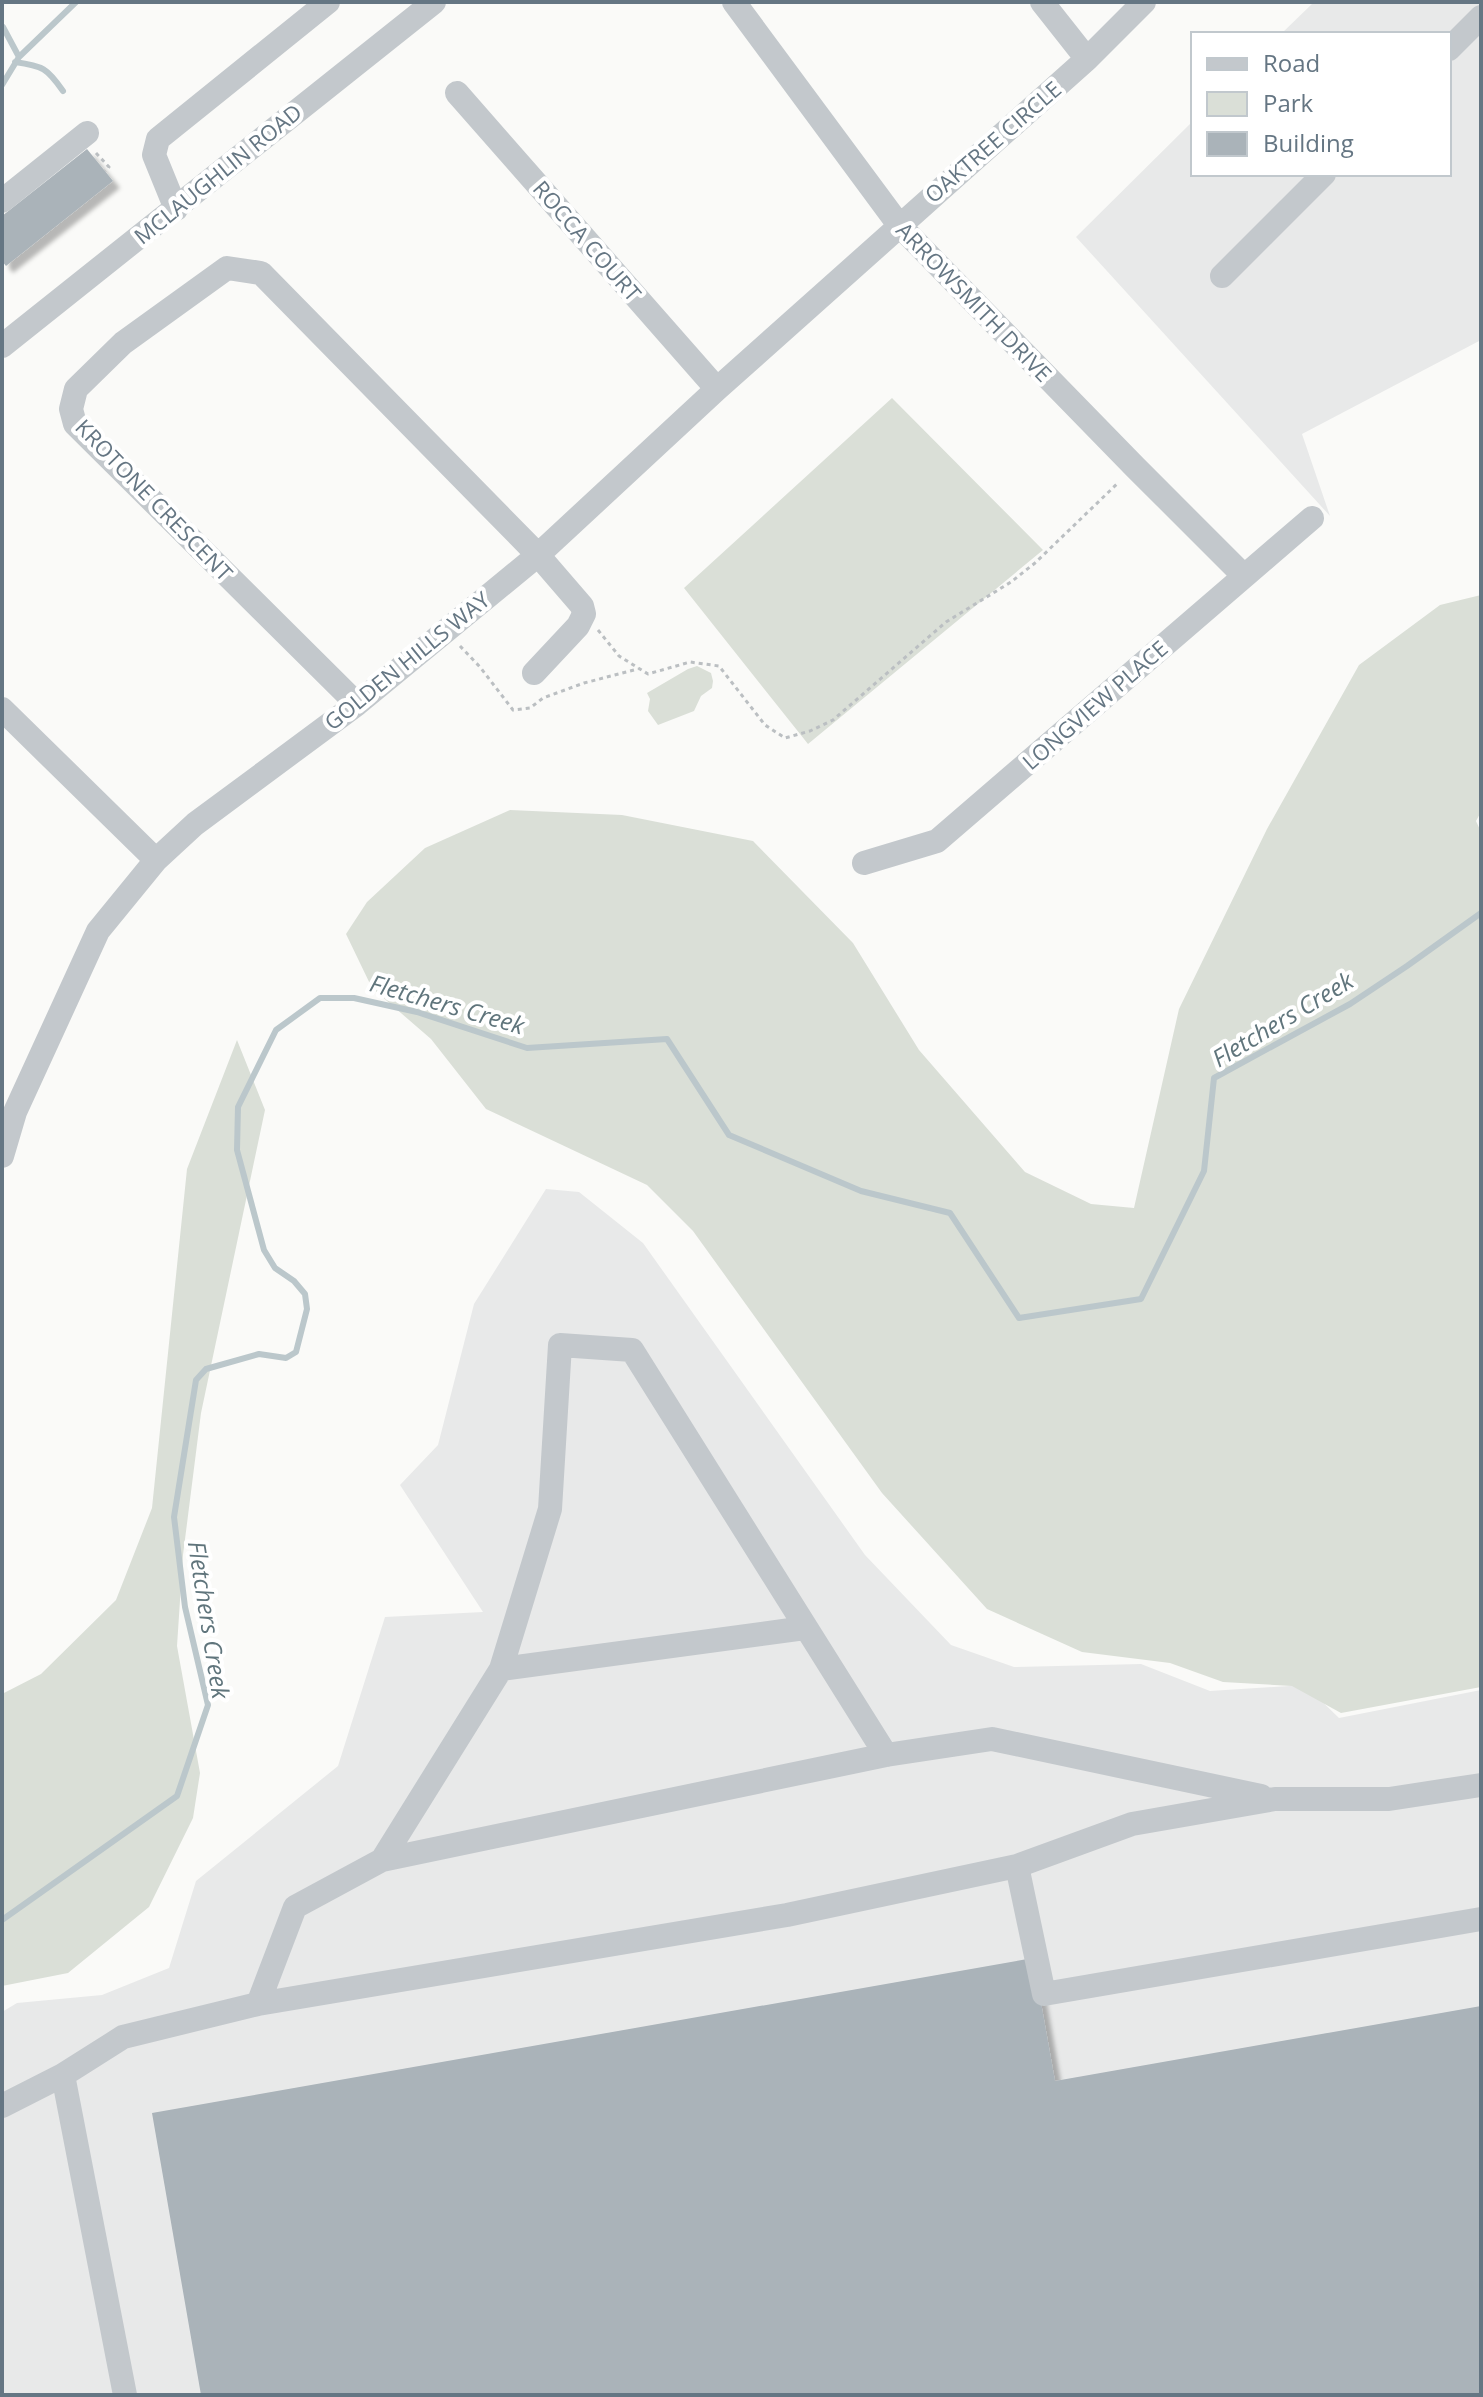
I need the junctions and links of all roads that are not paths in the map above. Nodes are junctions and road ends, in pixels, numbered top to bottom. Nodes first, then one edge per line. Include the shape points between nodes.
1 (328, 2) edge
2 (434, 2) edge
3 (734, 2) edge
4 (1042, 2) edge
5 (1144, 2) edge
6 (1481, 17) edge
7 (1451, 47) edge
8 (1087, 59) junction
9 (457, 93) dead end
10 (87, 133) dead end
11 (1322, 176) edge
12 (2, 201) edge
13 (176, 209) junction
14 (899, 225) junction
15 (1222, 276) dead end
16 (2, 346) edge
17 (717, 389) junction
18 (1312, 518) dead end
19 (538, 555) junction
20 (1244, 576) junction
21 (534, 673) dead end
22 (357, 704) junction
23 (2, 709) edge
24 (156, 860) junction
25 (864, 863) dead end
26 (2, 1156) edge
27 (805, 1628) junction
28 (501, 1669) junction
29 (886, 1755) junction
30 (1481, 1785) edge
31 (1275, 1799) junction
32 (382, 1860) junction
33 (1017, 1866) junction
34 (1481, 1919) edge
35 (258, 2004) junction
36 (63, 2075) junction
37 (2, 2106) edge
38 (125, 2395) edge

1 - 13 street via 158,139 154,155
2 - 13 street, MCLAUGHLIN ROAD
3 - 14 street, ARROWSMITH DRIVE
4 - 8 street
5 - 8 street, OAKTREE CIRCLE
6 - 7 street
8 - 14 street, OAKTREE CIRCLE
9 - 17 street, ROCCA COURT
10 - 12 street
11 - 15 street
13 - 16 street, MCLAUGHLIN ROAD
14 - 17 street, GOLDEN HILLS WAY
14 - 20 street, ARROWSMITH DRIVE
17 - 19 street, GOLDEN HILLS WAY
18 - 20 street, LONGVIEW PLACE
19 - 21 street, KROTONE CRESCENT via 584,614
19 - 22 street, GOLDEN HILLS WAY
19 - 22 street, KROTONE CRESCENT via 261,273 227,268 123,343 76,389 71,409 75,424
20 - 25 street, LONGVIEW PLACE via 937,841
22 - 24 street, GOLDEN HILLS WAY via 195,824
23 - 24 street
24 - 26 street, GOLDEN HILLS WAY via 98,931 15,1112
27 - 28 street
27 - 28 street via 632,1350 560,1345 550,1509
27 - 29 street
28 - 32 street
29 - 31 street via 992,1739
29 - 32 street
30 - 31 street via 1389,1799
31 - 33 street via 1132,1824
32 - 35 street via 295,1907
33 - 34 street via 1044,1994
33 - 35 street via 787,1915
35 - 36 street via 123,2037
36 - 37 street
36 - 38 street

